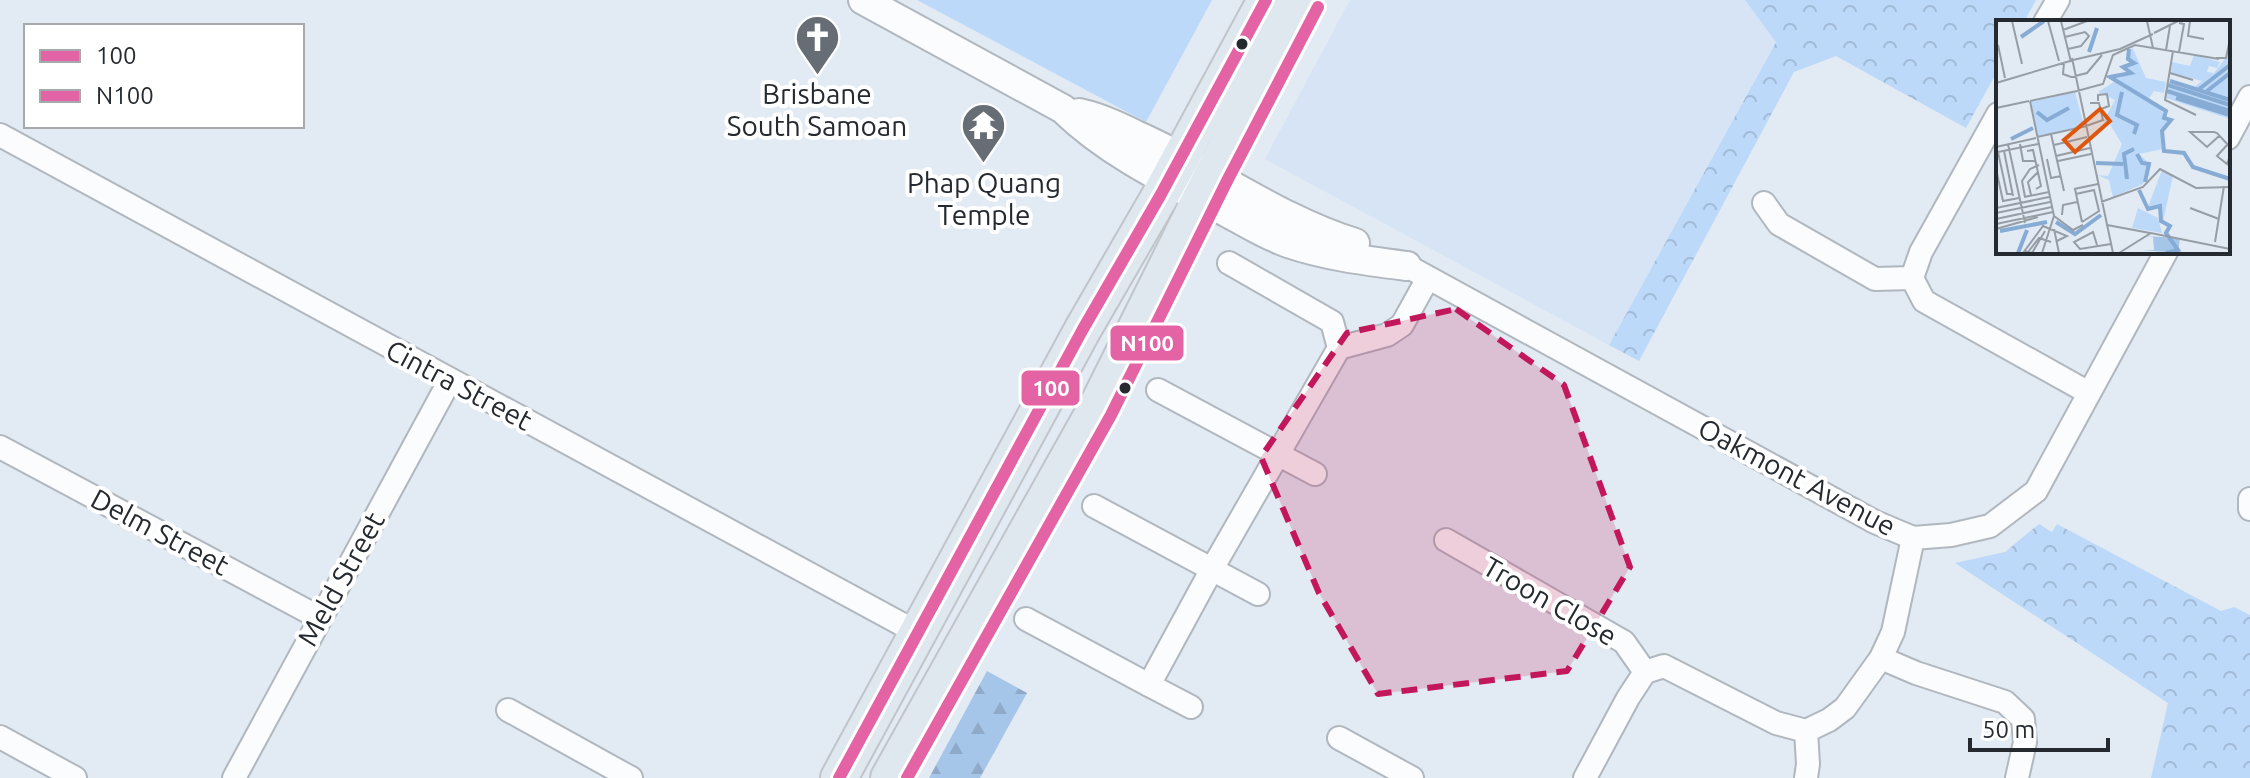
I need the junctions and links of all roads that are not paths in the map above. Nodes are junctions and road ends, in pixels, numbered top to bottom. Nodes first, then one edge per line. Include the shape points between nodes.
1 (863, 0) edge
2 (1266, 0) edge
3 (1304, 0) edge
4 (2058, 0) edge
5 (2046, 20) edge
6 (2250, 97) edge
7 (1996, 118) edge
8 (2230, 134) edge
9 (0, 135) edge
10 (1174, 168) junction
11 (1207, 186) junction
12 (1764, 203) dead end
13 (2165, 254) edge
14 (1229, 263) dead end
15 (1418, 272) junction
16 (1912, 278) junction
17 (1339, 348) junction
18 (450, 380) junction
19 (1158, 390) dead end
20 (2089, 393) junction
21 (0, 447) edge
22 (1277, 454) junction
23 (1315, 474) dead end
24 (2250, 499) edge
25 (1094, 506) dead end
26 (2250, 509) edge
27 (1913, 538) junction
28 (1446, 540) dead end
29 (1212, 569) junction
30 (1258, 594) dead end
31 (320, 618) junction
32 (1026, 619) dead end
33 (918, 633) junction
34 (1881, 658) junction
35 (1645, 672) junction
36 (1149, 685) junction
37 (1191, 707) dead end
38 (508, 710) dead end
39 (1806, 731) junction
40 (0, 737) edge
41 (1339, 738) dead end
42 (75, 778) edge
43 (234, 778) edge
44 (631, 778) edge
45 (839, 778) edge
46 (889, 778) edge
47 (1412, 778) edge
48 (1585, 778) edge
49 (1806, 778) edge
50 (2017, 778) edge

1 - 10 street, Oakmont Avenue via 1063,109 1093,115
2 - 10 main road
3 - 11 main road
4 - 5 street
6 - 8 street
7 - 16 street via 1921,252
9 - 18 street, Cintra Street
10 - 11 street, Oakmont Avenue
10 - 33 main road
11 - 15 street, Oakmont Avenue via 1370,248
11 - 46 main road via 1097,407
12 - 16 street via 1779,224 1875,279
13 - 20 street, Oakmont Avenue
14 - 17 street via 1332,322
15 - 17 street via 1402,325 1387,335
15 - 27 street, Oakmont Avenue
16 - 20 street via 1924,301
17 - 22 street
18 - 31 street, Meld Street
18 - 33 street, Cintra Street
19 - 22 street
20 - 27 street, Oakmont Avenue via 2036,491 1990,526
21 - 31 street, Delm Street
22 - 23 street
22 - 29 street
24 - 26 street
25 - 29 street
27 - 34 street via 1893,632
28 - 35 street, Troon Close via 1624,642
29 - 30 street
29 - 36 street
31 - 43 street, Meld Street
32 - 36 street
33 - 45 main road
34 - 39 street via 1845,708
34 - 50 street via 2005,702 2023,719 2025,742
35 - 39 street via 1664,666 1776,723
35 - 48 street
36 - 37 street
38 - 44 street
39 - 49 street
40 - 42 street
41 - 47 street

